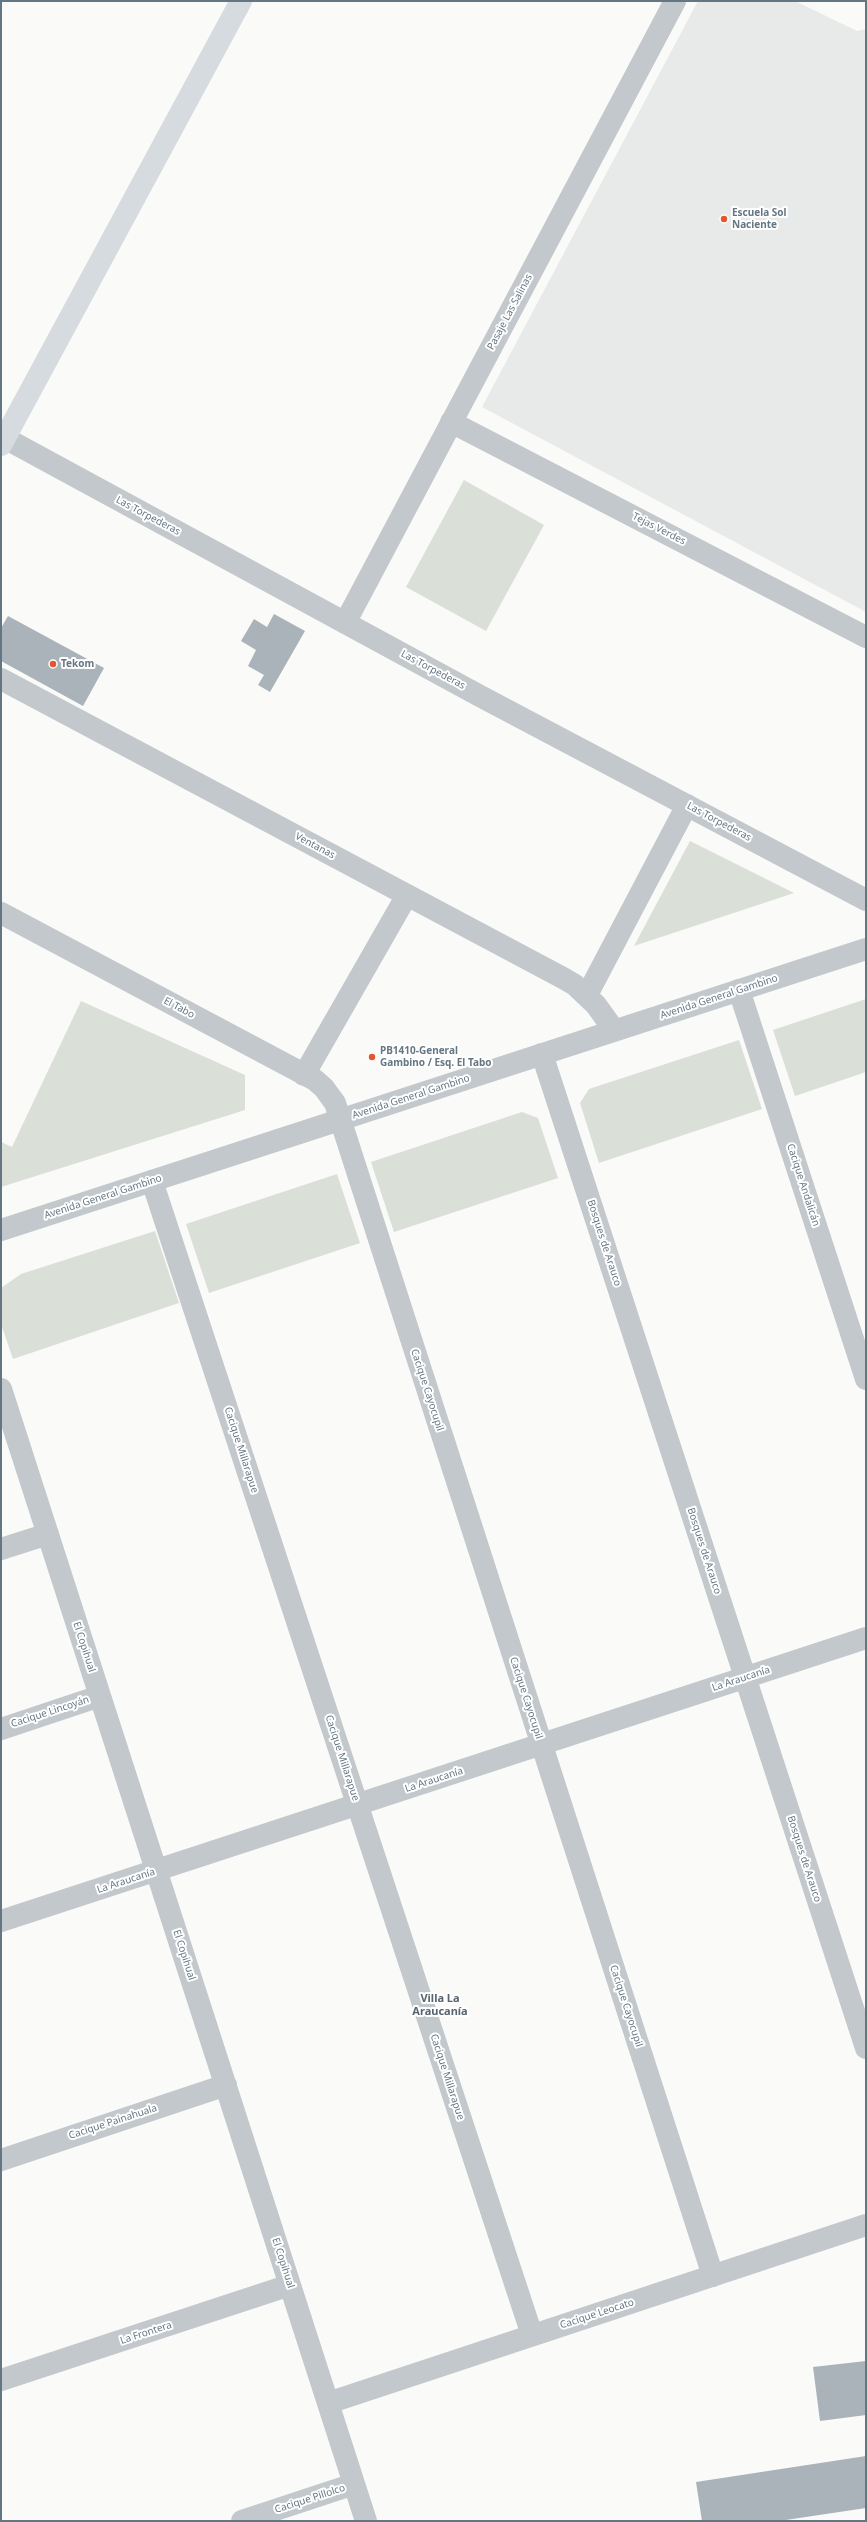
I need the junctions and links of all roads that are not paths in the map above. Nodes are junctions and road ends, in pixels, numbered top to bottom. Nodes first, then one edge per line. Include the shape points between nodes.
1 (241, 1) edge
2 (675, 1) edge
3 (451, 422) junction
4 (2, 440) edge
5 (345, 623) junction
6 (866, 637) edge
7 (1, 679) edge
8 (687, 805) junction
9 (407, 895) junction
10 (866, 900) edge
11 (1, 913) edge
12 (866, 949) edge
13 (739, 990) junction
14 (587, 995) junction
15 (614, 1030) junction
16 (542, 1054) junction
17 (304, 1075) junction
18 (340, 1120) junction
19 (152, 1181) junction
20 (1, 1230) edge
21 (866, 1379) edge
22 (1, 1389) edge
23 (48, 1534) junction
24 (1, 1549) edge
25 (866, 1638) edge
26 (745, 1678) junction
27 (100, 1696) junction
28 (1, 1729) edge
29 (541, 1745) junction
30 (357, 1805) junction
31 (156, 1871) junction
32 (1, 1921) edge
33 (866, 2048) edge
34 (226, 2086) junction
35 (1, 2160) edge
36 (866, 2226) edge
37 (713, 2276) junction
38 (290, 2285) junction
39 (532, 2335) junction
40 (1, 2380) edge
41 (328, 2403) junction
42 (354, 2484) junction
43 (242, 2521) edge
44 (366, 2521) edge

1 - 4 main road
2 - 3 street, Pasaje Las Salinas
3 - 5 street, Pasaje Las Salinas
3 - 6 street, Tejas Verdes
4 - 5 street, Las Torpederas
5 - 8 street, Las Torpederas
7 - 9 street, Ventanas
8 - 10 street, Las Torpederas
8 - 14 street
9 - 14 street, Ventanas via 563,978
9 - 17 street
11 - 17 street, El Tabo
12 - 13 street, Avenida General Gambino
13 - 15 street, Avenida General Gambino
13 - 21 street, Cacique Andalicán
14 - 15 street, Ventanas
15 - 16 street, Avenida General Gambino
16 - 18 street, Avenida General Gambino
16 - 26 street, Bosques de Arauco
17 - 18 street, El Tabo via 324,1088 335,1103
18 - 19 street, Avenida General Gambino
18 - 29 street, Cacique Cayocupil
19 - 20 street, Avenida General Gambino
19 - 30 street, Cacique Millarapue
22 - 23 street, El Copihual
23 - 24 street
23 - 27 street, El Copihual
25 - 26 street, La Araucanía
26 - 29 street, La Araucanía
26 - 33 street, Bosques de Arauco
27 - 28 street, Cacique Lincoyán
27 - 31 street, El Copihual
29 - 30 street, La Araucanía
29 - 37 street, Cacique Cayocupil
30 - 31 street, La Araucanía
30 - 39 street, Cacique Millarapue
31 - 32 street, La Araucanía
31 - 34 street, El Copihual
34 - 35 street, Cacique Painahuala
34 - 38 street, El Copihual
36 - 37 street, Cacique Leocato
37 - 39 street, Cacique Leocato
38 - 40 street, La Frontera
38 - 41 street, El Copihual
39 - 41 street, Cacique Leocato
41 - 42 street, El Copihual
42 - 43 street, Cacique Pillolco
42 - 44 street, El Copihual

